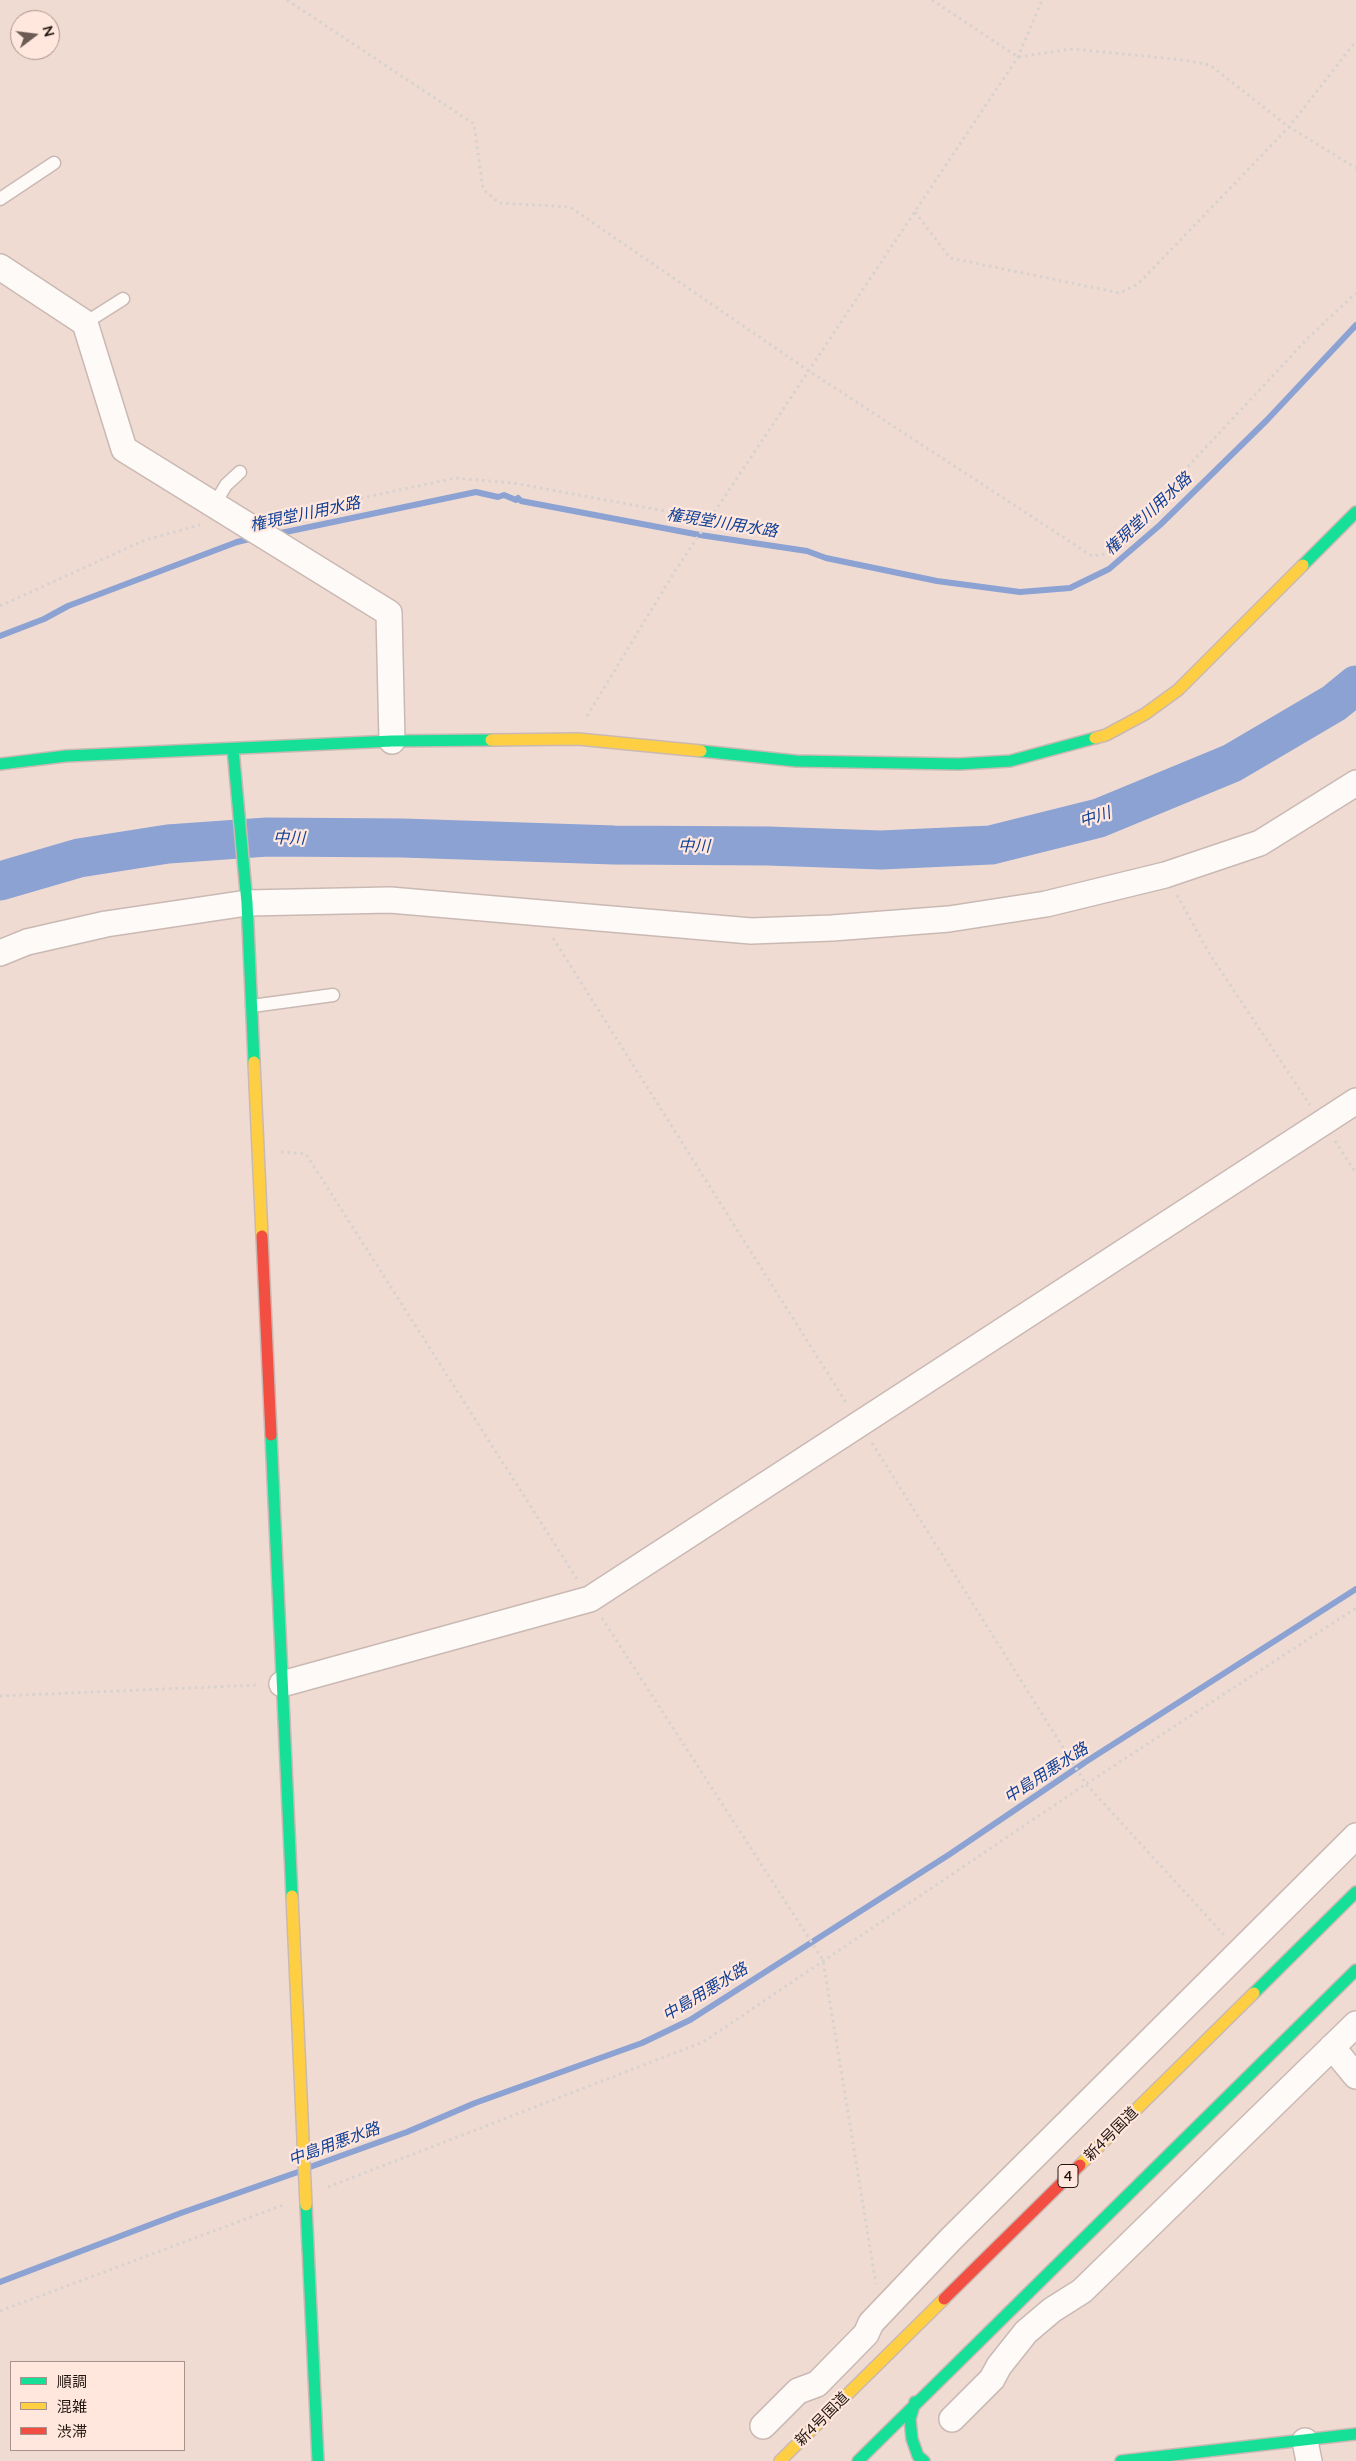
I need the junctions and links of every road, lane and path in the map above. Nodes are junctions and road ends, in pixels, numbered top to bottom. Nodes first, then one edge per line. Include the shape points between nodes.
1 (287, 0) edge
2 (932, 0) edge
3 (1042, 0) edge
4 (1356, 41) edge
5 (1018, 57) junction
6 (1289, 127) junction
7 (54, 163) dead end
8 (1356, 168) edge
9 (0, 199) edge
10 (915, 212) junction
11 (0, 267) edge
12 (1356, 292) edge
13 (123, 299) dead end
14 (85, 323) junction
15 (809, 370) junction
16 (240, 472) dead end
17 (214, 504) junction
18 (1356, 512) edge
19 (236, 518) junction
20 (709, 519) junction
21 (0, 606) edge
22 (578, 739) junction
23 (392, 741) junction
24 (233, 749) junction
25 (0, 764) edge
26 (1356, 783) edge
27 (1165, 875) junction
28 (246, 893) junction
29 (0, 953) edge
30 (333, 995) dead end
31 (252, 1006) junction
32 (1356, 1101) edge
33 (1322, 1122) junction
34 (258, 1150) junction
35 (1356, 1173) edge
36 (590, 1599) junction
37 (1356, 1608) edge
38 (282, 1684) junction
39 (0, 1696) edge
40 (1356, 1836) edge
41 (1356, 1892) edge
42 (822, 1960) junction
43 (1356, 1970) edge
44 (1356, 2024) edge
45 (1332, 2047) junction
46 (1356, 2076) edge
47 (307, 2196) junction
48 (0, 2311) edge
49 (881, 2312) junction
50 (1007, 2314) junction
51 (1026, 2332) junction
52 (843, 2357) junction
53 (865, 2376) junction
54 (916, 2402) junction
55 (952, 2419) dead end
56 (763, 2426) dead end
57 (1356, 2434) edge
58 (1307, 2451) edge
59 (318, 2461) edge
60 (780, 2461) edge
61 (858, 2461) edge
62 (924, 2461) edge
63 (1121, 2461) edge

1 - 15 path via 474,124 483,189 499,203 570,208
2 - 5 path
3 - 5 path
4 - 6 path
5 - 6 path via 1072,49 1210,65
5 - 10 path
6 - 8 path
6 - 10 path via 1138,284 1120,293 950,258
7 - 9 lane
10 - 15 path
11 - 14 street
12 - 15 path via 1309,337 1106,554 1092,556
13 - 14 lane
14 - 17 street via 124,449
15 - 20 path
16 - 17 lane via 226,485
17 - 19 street
18 - 22 main road via 1178,690 1145,714 1106,735 1010,761 958,764 796,761
19 - 20 path via 348,501 455,478 513,482
19 - 21 path via 145,540
19 - 23 street via 389,613
20 - 22 path via 590,710
22 - 23 main road
23 - 24 main road
24 - 25 main road via 66,756
24 - 28 main road
26 - 27 street via 1260,843
27 - 28 street via 1046,904 948,919 760,931 390,900
27 - 33 path via 1209,953
28 - 29 street via 27,942
28 - 31 main road
30 - 31 lane
31 - 34 main road
32 - 33 street
33 - 35 path
33 - 36 street
34 - 36 path via 306,1154
34 - 38 main road
36 - 38 street
36 - 42 path
37 - 42 path
38 - 39 path
38 - 47 main road
40 - 49 street
41 - 53 main road, 新4号国道 / 4
42 - 47 path via 703,2042
42 - 49 path
43 - 50 main road
44 - 45 street
45 - 46 street
45 - 51 street via 1082,2290
47 - 48 path
47 - 59 main road
49 - 52 street via 866,2334
50 - 51 street
50 - 54 main road
51 - 55 street via 992,2379
52 - 53 street
52 - 56 street via 817,2384 798,2391
53 - 60 main road, 新4号国道 / 4
54 - 61 main road
54 - 62 main road via 910,2419 912,2439 918,2456
57 - 58 main road
58 - 63 main road

